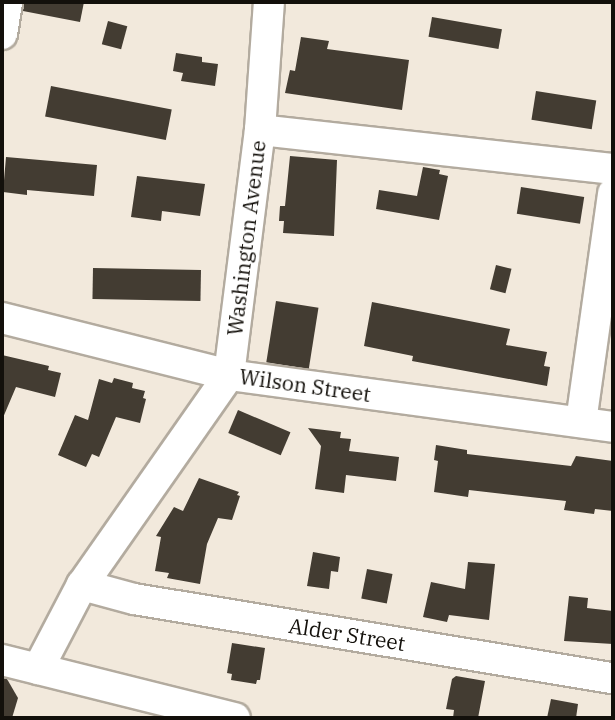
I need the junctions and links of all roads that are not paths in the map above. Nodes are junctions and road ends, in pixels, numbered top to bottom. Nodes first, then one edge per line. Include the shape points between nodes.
1 (7, 2) edge
2 (269, 2) edge
3 (2, 34) edge
4 (260, 130) junction
5 (613, 169) edge
6 (613, 193) edge
7 (2, 318) edge
8 (229, 375) junction
9 (580, 422) junction
10 (613, 427) edge
11 (82, 585) junction
12 (2, 660) edge
13 (38, 669) junction
14 (613, 678) edge
15 (235, 718) edge

1 - 3 street
2 - 4 street, Washington Avenue
4 - 5 street
4 - 8 street, Washington Avenue
6 - 9 street
7 - 8 street, Wilson Street
8 - 9 street, Wilson Street
8 - 11 street, Washington Avenue
9 - 10 street, Wilson Street
11 - 13 street, Washington Avenue
11 - 14 street, Alder Street via 134,599
12 - 13 street
13 - 15 street

